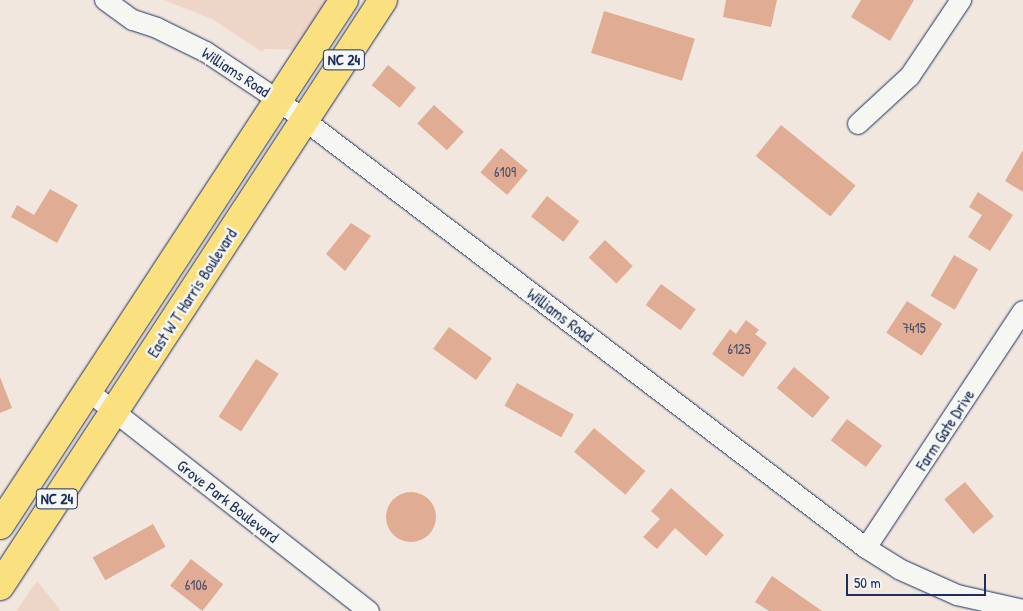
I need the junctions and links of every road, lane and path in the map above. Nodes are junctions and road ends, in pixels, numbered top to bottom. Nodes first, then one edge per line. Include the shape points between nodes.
1 (105, 0) edge
2 (344, 0) edge
3 (383, 0) edge
4 (960, 0) edge
5 (278, 100) junction
6 (304, 119) junction
7 (858, 124) dead end
8 (1023, 311) edge
9 (88, 391) junction
10 (113, 412) junction
11 (0, 525) edge
12 (866, 548) junction
13 (0, 586) edge
14 (1023, 610) edge
15 (369, 611) edge

1 - 5 street, Williams Road via 133,20 206,52
2 - 5 main road, East W T Harris Boulevard / NC 24
3 - 6 main road, East W T Harris Boulevard / NC 24
4 - 7 street via 910,76
5 - 6 street, Williams Road
5 - 9 main road, East W T Harris Boulevard / NC 24
6 - 10 main road, East W T Harris Boulevard / NC 24
6 - 12 street, Williams Road
8 - 12 street, Farm Gate Drive
9 - 10 street, Grove Park Boulevard
9 - 11 main road, East W T Harris Boulevard / NC 24
10 - 13 main road, East W T Harris Boulevard / NC 24
10 - 15 street, Grove Park Boulevard
12 - 14 street, Williams Road via 899,569 957,595

